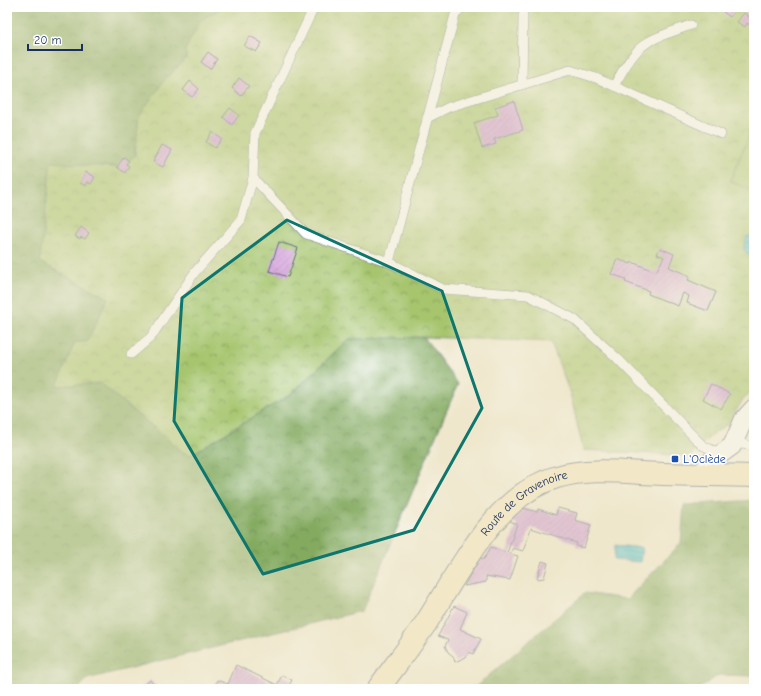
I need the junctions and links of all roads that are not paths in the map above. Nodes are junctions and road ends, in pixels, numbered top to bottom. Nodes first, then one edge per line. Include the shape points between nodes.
1 (314, 7) edge
2 (461, 7) edge
3 (524, 15) dead end
4 (692, 25) dead end
5 (522, 84) junction
6 (614, 86) junction
7 (426, 118) junction
8 (721, 134) dead end
9 (253, 178) junction
10 (389, 262) junction
11 (132, 354) dead end
12 (754, 408) edge
13 (754, 424) edge
14 (754, 432) edge
15 (732, 446) junction
16 (754, 446) edge
17 (701, 474) junction
18 (754, 476) edge
19 (378, 689) edge

1 - 9 lane via 254,133
2 - 7 lane via 455,15
3 - 5 lane
4 - 6 lane via 655,37 640,46
5 - 6 lane via 570,70
5 - 7 lane via 449,106
6 - 8 lane
7 - 10 lane
9 - 10 lane via 306,234
9 - 11 lane via 241,220 195,272 151,337
10 - 15 lane via 444,289 528,295 574,320 617,358 702,445 714,451
12 - 15 street via 744,419
13 - 14 street
15 - 16 lane
15 - 17 street via 710,462
17 - 18 street, Route de Gravenoire
17 - 19 street, Route de Gravenoire via 591,471 546,480 522,495 496,519 479,540 424,626

